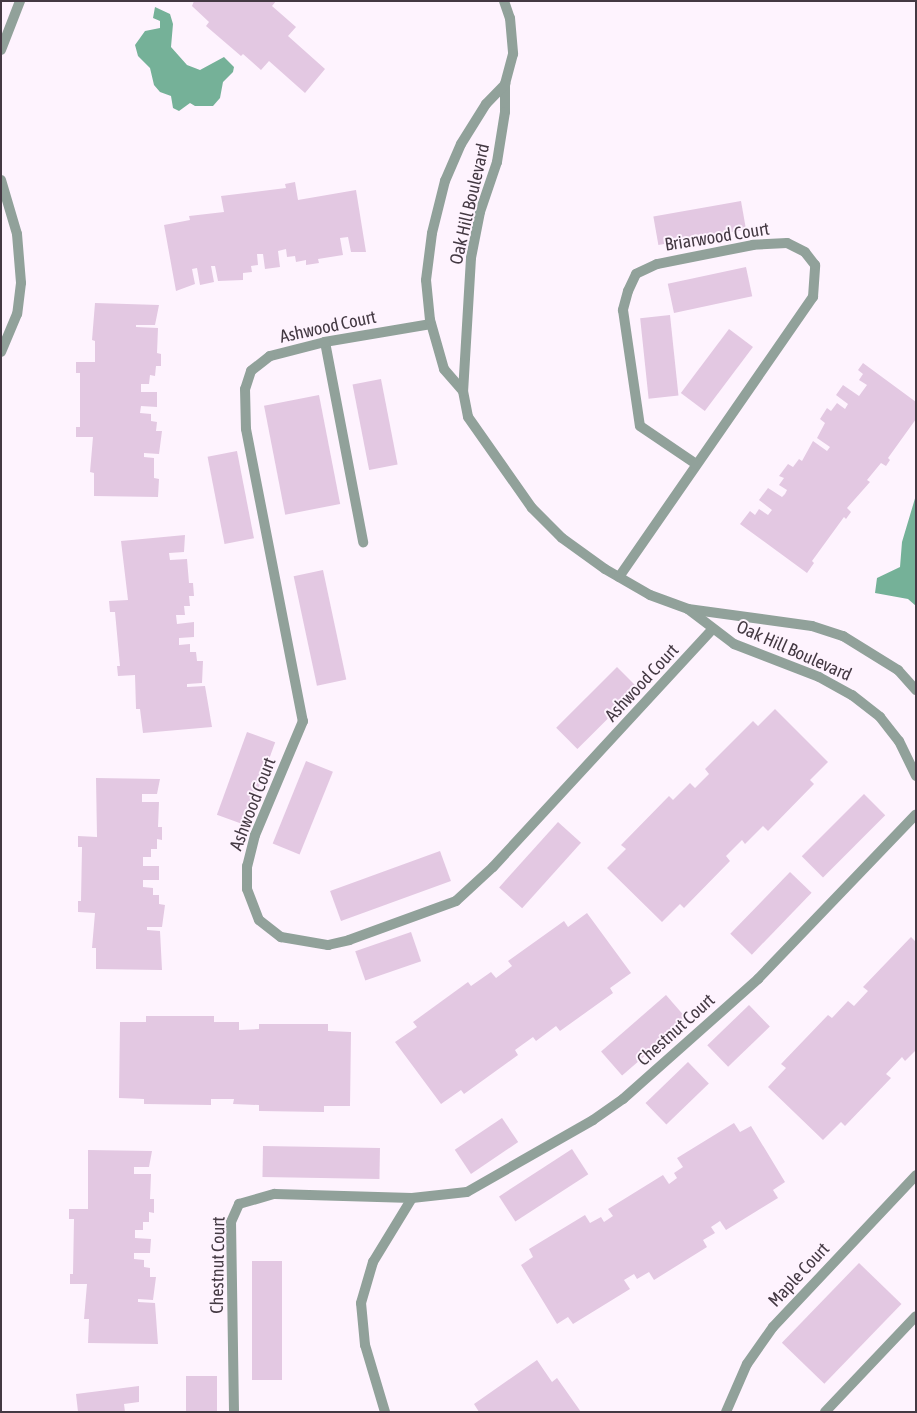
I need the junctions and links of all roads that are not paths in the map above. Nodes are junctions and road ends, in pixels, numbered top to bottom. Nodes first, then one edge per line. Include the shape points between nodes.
1 (20, 1) edge
2 (504, 1) edge
3 (1, 50) edge
4 (505, 84) junction
5 (1, 180) edge
6 (431, 324) junction
7 (325, 342) junction
8 (1, 352) edge
9 (463, 391) junction
10 (696, 464) junction
11 (364, 542) dead end
12 (618, 577) junction
13 (688, 609) junction
14 (712, 630) junction
15 (916, 690) edge
16 (916, 776) edge
17 (916, 814) edge
18 (916, 1175) edge
19 (412, 1198) junction
20 (916, 1316) edge
21 (234, 1412) edge
22 (384, 1412) edge
23 (726, 1412) edge
24 (825, 1412) edge

1 - 3 street
2 - 4 street, Oak Hill Boulevard via 510,18 513,54
4 - 6 street, Oak Hill Boulevard via 486,104 445,181 432,233 426,280
4 - 9 street, Oak Hill Boulevard via 505,112 497,162 480,212 471,258
5 - 8 street via 17,234 21,284 17,314
6 - 7 street, Ashwood Court
6 - 9 street, Oak Hill Boulevard via 444,369
7 - 11 street
7 - 14 street, Ashwood Court via 270,356 251,371 245,389 246,429 303,721 255,835 246,866 252,906 259,920 272,933 293,941 328,945 456,901 500,859
9 - 12 street, Oak Hill Boulevard via 468,417 532,508 562,538
10 - 10 street, Briarwood Court via 813,297 815,265 805,252 787,243 753,244 657,264 636,274 628,291 623,310 640,426
10 - 12 street, Briarwood Court
12 - 13 street, Oak Hill Boulevard via 650,595
13 - 14 street, Oak Hill Boulevard
13 - 15 street, Oak Hill Boulevard via 812,626 843,636 898,670
14 - 16 street, Oak Hill Boulevard via 734,644 819,677 852,695 885,723 899,741
17 - 19 street, Chestnut Court via 758,979 623,1099 593,1120 467,1192
18 - 23 street, Maple Court via 773,1326 747,1364
19 - 21 street, Chestnut Court via 275,1194 247,1200 234,1210 231,1222
19 - 22 street via 373,1262 360,1303 365,1344
20 - 24 street

